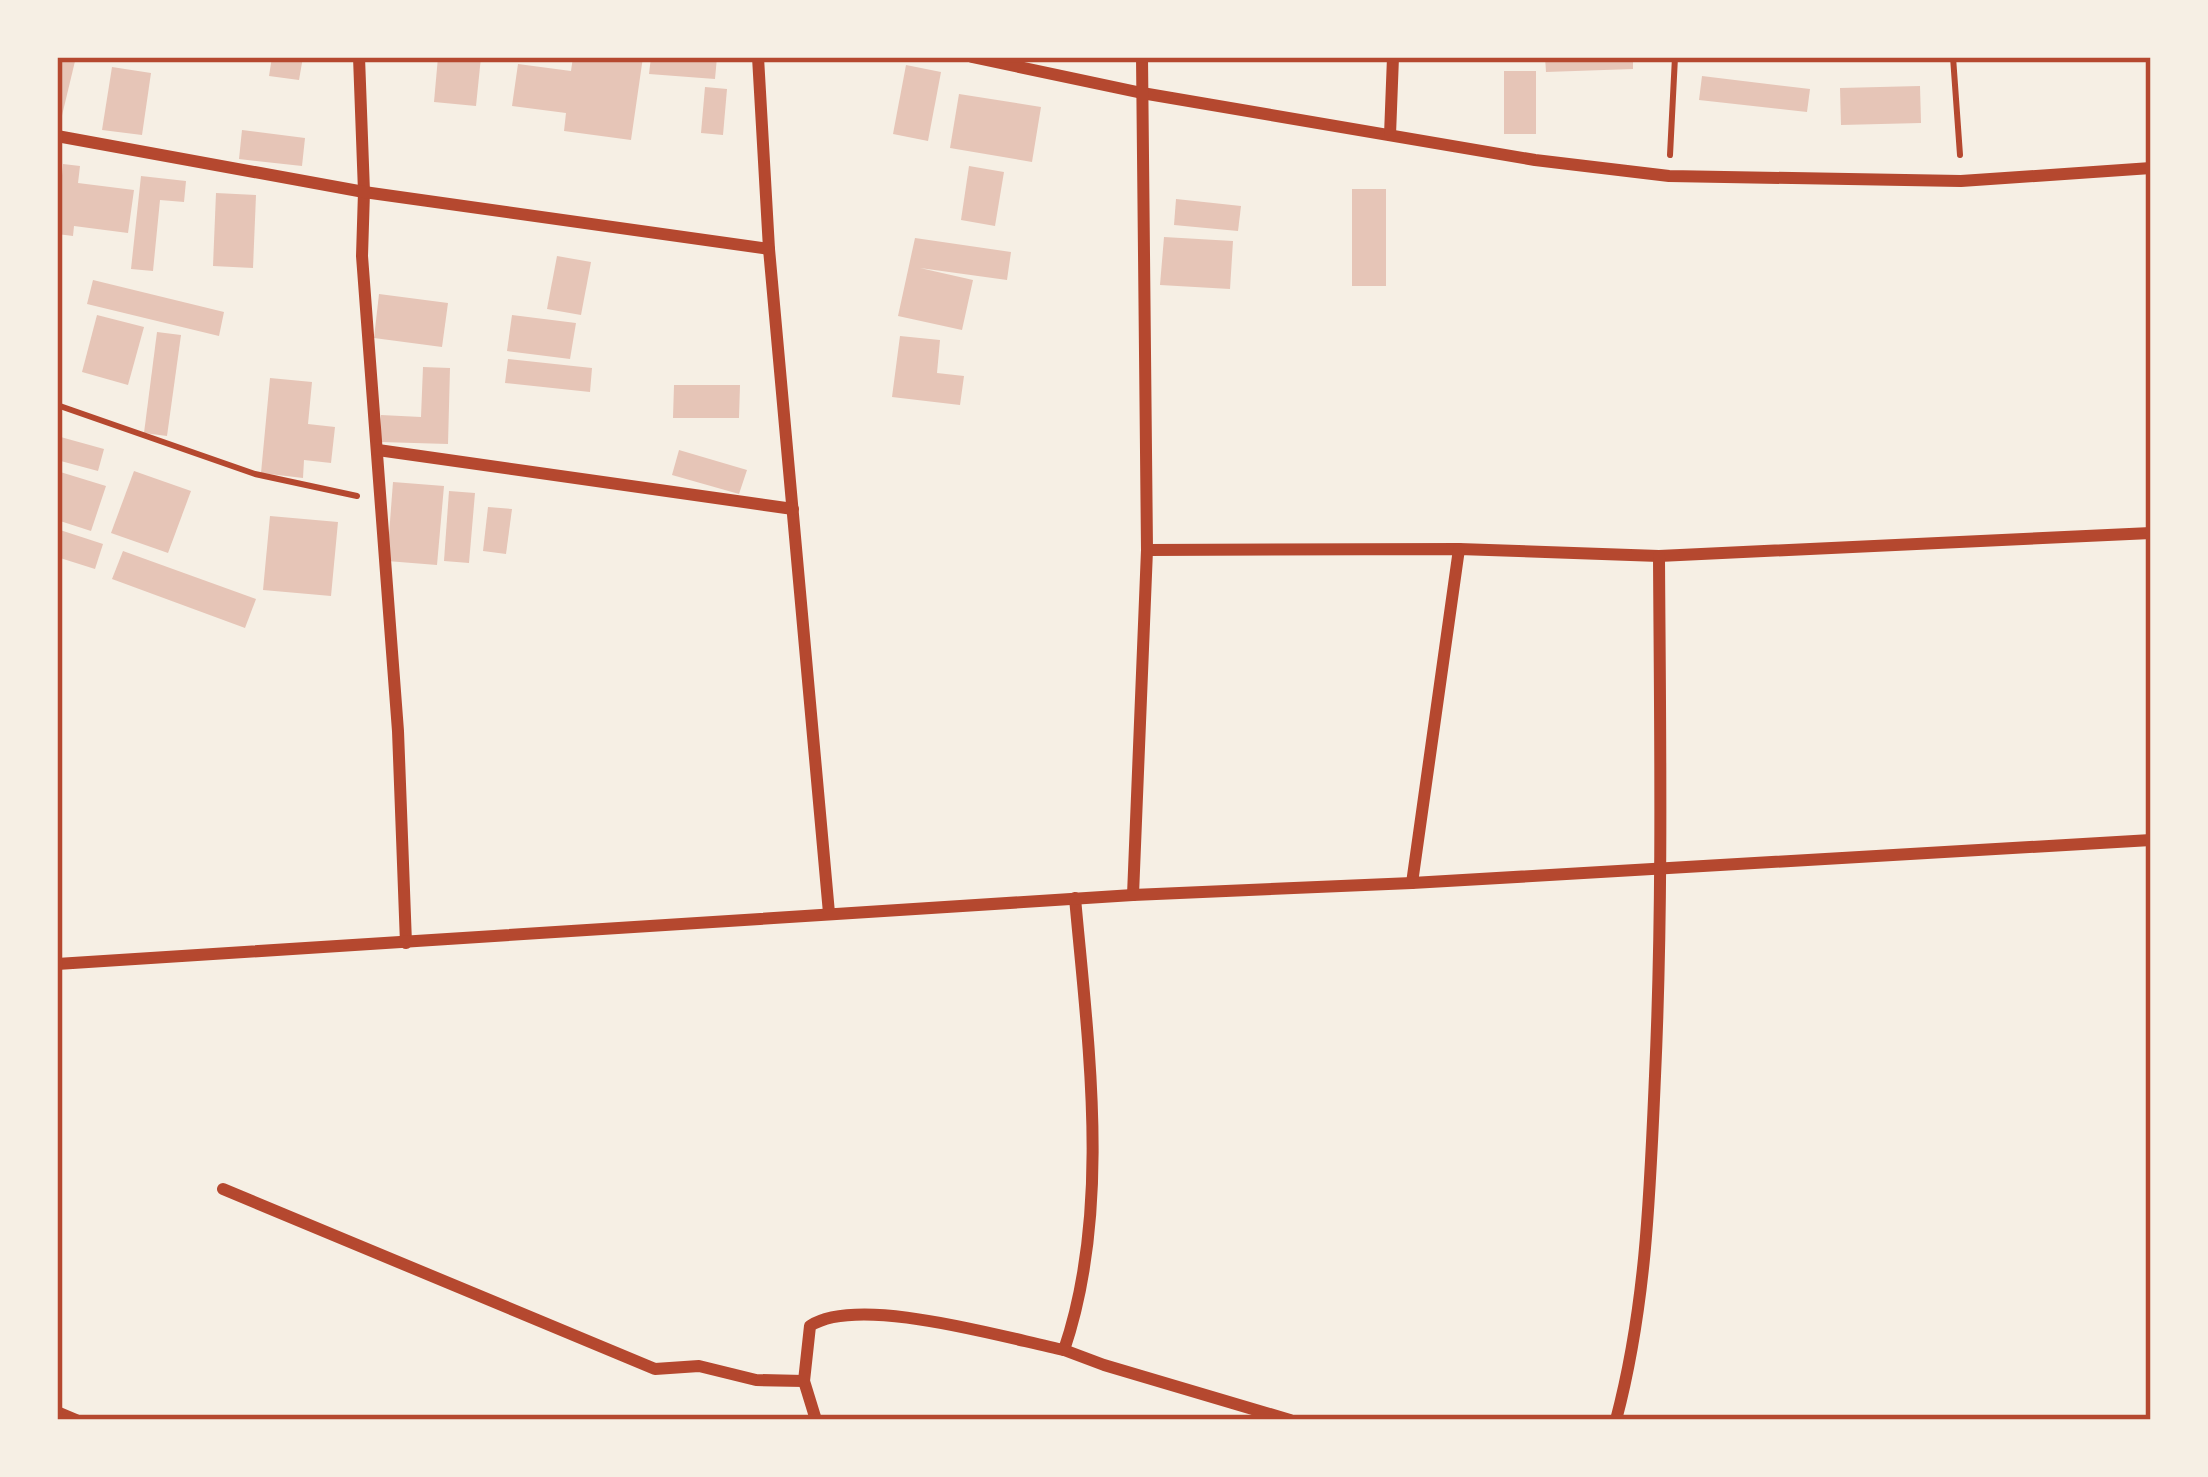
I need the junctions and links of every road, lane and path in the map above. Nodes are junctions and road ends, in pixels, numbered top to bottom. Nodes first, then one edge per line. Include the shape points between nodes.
1 (358, 57) edge
2 (758, 57) edge
3 (972, 57) edge
4 (1142, 57) edge
5 (1393, 57) edge
6 (1675, 57) edge
7 (1953, 57) edge
8 (1142, 93) junction
9 (1390, 135) junction
10 (57, 136) edge
11 (2151, 167) edge
12 (1669, 176) junction
13 (1961, 181) junction
14 (364, 191) junction
15 (769, 249) junction
16 (57, 405) edge
17 (378, 450) junction
18 (380, 501) junction
19 (793, 509) junction
20 (2151, 533) edge
21 (1460, 548) junction
22 (1148, 550) junction
23 (1659, 556) junction
24 (2151, 840) edge
25 (1661, 866) junction
26 (1412, 883) junction
27 (1133, 895) junction
28 (1075, 898) junction
29 (829, 913) junction
30 (406, 943) junction
31 (57, 964) edge
32 (224, 1189) dead end
33 (1064, 1350) junction
34 (804, 1381) junction
35 (57, 1412) edge
36 (76, 1420) edge
37 (816, 1420) edge
38 (1290, 1420) edge
39 (1616, 1420) edge

1 - 14 street
2 - 15 street
3 - 8 street
4 - 8 street
5 - 9 street
6 - 12 path
7 - 13 path
8 - 9 street
8 - 22 street
9 - 12 street
10 - 14 street
11 - 13 street
12 - 13 street
14 - 15 street
14 - 17 street
15 - 19 street
16 - 18 path via 255,474
17 - 18 street
17 - 19 street
18 - 30 street
19 - 29 street
20 - 23 street
21 - 22 street
21 - 23 street
21 - 26 street
22 - 27 street
23 - 25 street
24 - 25 street
25 - 26 street
25 - 39 street via 1652,1207
26 - 27 street
27 - 28 street
28 - 29 street
28 - 33 street via 1093,1089 1081,1301
29 - 30 street
30 - 31 street
32 - 34 street via 656,1369 698,1366
33 - 34 street via 896,1316 831,1314 810,1326
33 - 38 street
34 - 37 street
35 - 36 street

